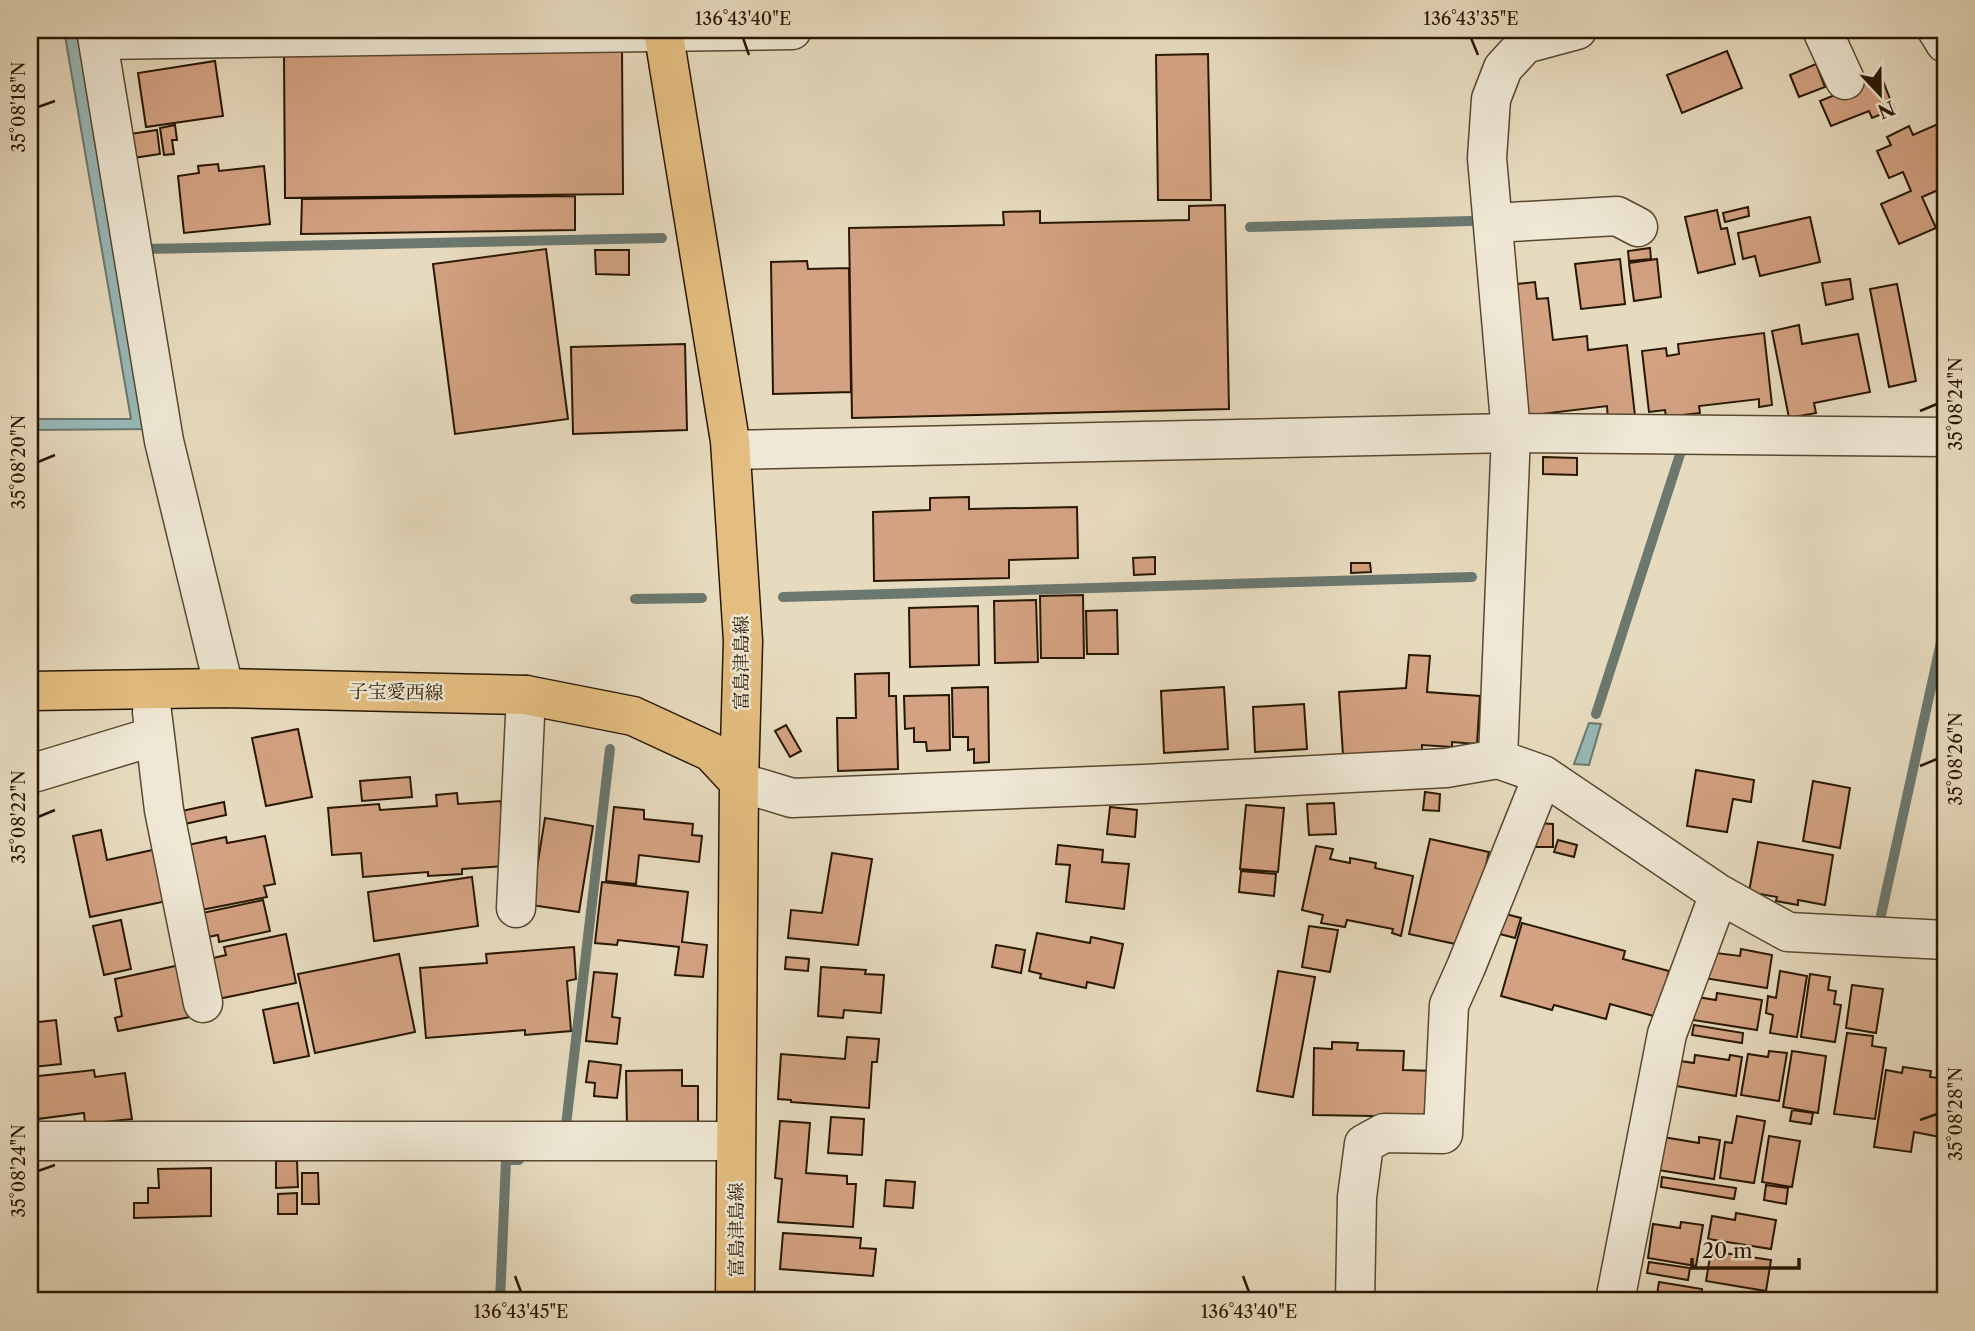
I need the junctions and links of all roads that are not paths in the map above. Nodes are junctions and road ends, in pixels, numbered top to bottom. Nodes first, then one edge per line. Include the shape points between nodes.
1 (792, 30) edge
2 (1577, 30) edge
3 (1822, 30) edge
4 (1937, 30) edge
5 (663, 31) edge
6 (97, 35) edge
7 (1522, 37) edge
8 (1945, 43) edge
9 (1844, 80) dead end
10 (1493, 223) junction
11 (1638, 228) dead end
12 (1511, 433) junction
13 (1945, 437) edge
14 (731, 450) junction
15 (224, 688) junction
16 (149, 689) junction
17 (30, 691) edge
18 (526, 695) junction
19 (155, 736) junction
20 (1498, 758) junction
21 (30, 774) edge
22 (1543, 775) junction
23 (739, 782) junction
24 (1719, 894) junction
25 (516, 908) dead end
26 (1945, 940) edge
27 (203, 1003) dead end
28 (30, 1140) edge
29 (736, 1141) junction
30 (735, 1301) edge
31 (1355, 1301) edge
32 (1615, 1301) edge

1 - 5 street
2 - 7 street
3 - 9 street
4 - 8 street
5 - 6 street
5 - 14 main road, 富島津島線
6 - 15 street via 164,441
7 - 10 street via 1490,99
10 - 11 street via 1617,216
10 - 12 street
12 - 13 street
12 - 14 street
12 - 20 street
14 - 23 main road, 富島津島線 via 743,641
15 - 16 main road, 子宝愛西線
15 - 18 main road, 子宝愛西線
16 - 17 main road, 子宝愛西線
16 - 19 street
18 - 23 main road, 子宝愛西線 via 633,716 711,752
18 - 25 street
19 - 21 street
19 - 27 street via 164,810
20 - 22 street
20 - 23 street via 1446,768 792,798
22 - 24 street
22 - 31 street via 1449,1005 1443,1134 1384,1133 1364,1144 1357,1197
23 - 29 main road, 富島津島線
24 - 26 street via 1788,932
24 - 32 street via 1667,1034
28 - 29 street
29 - 30 main road, 富島津島線

